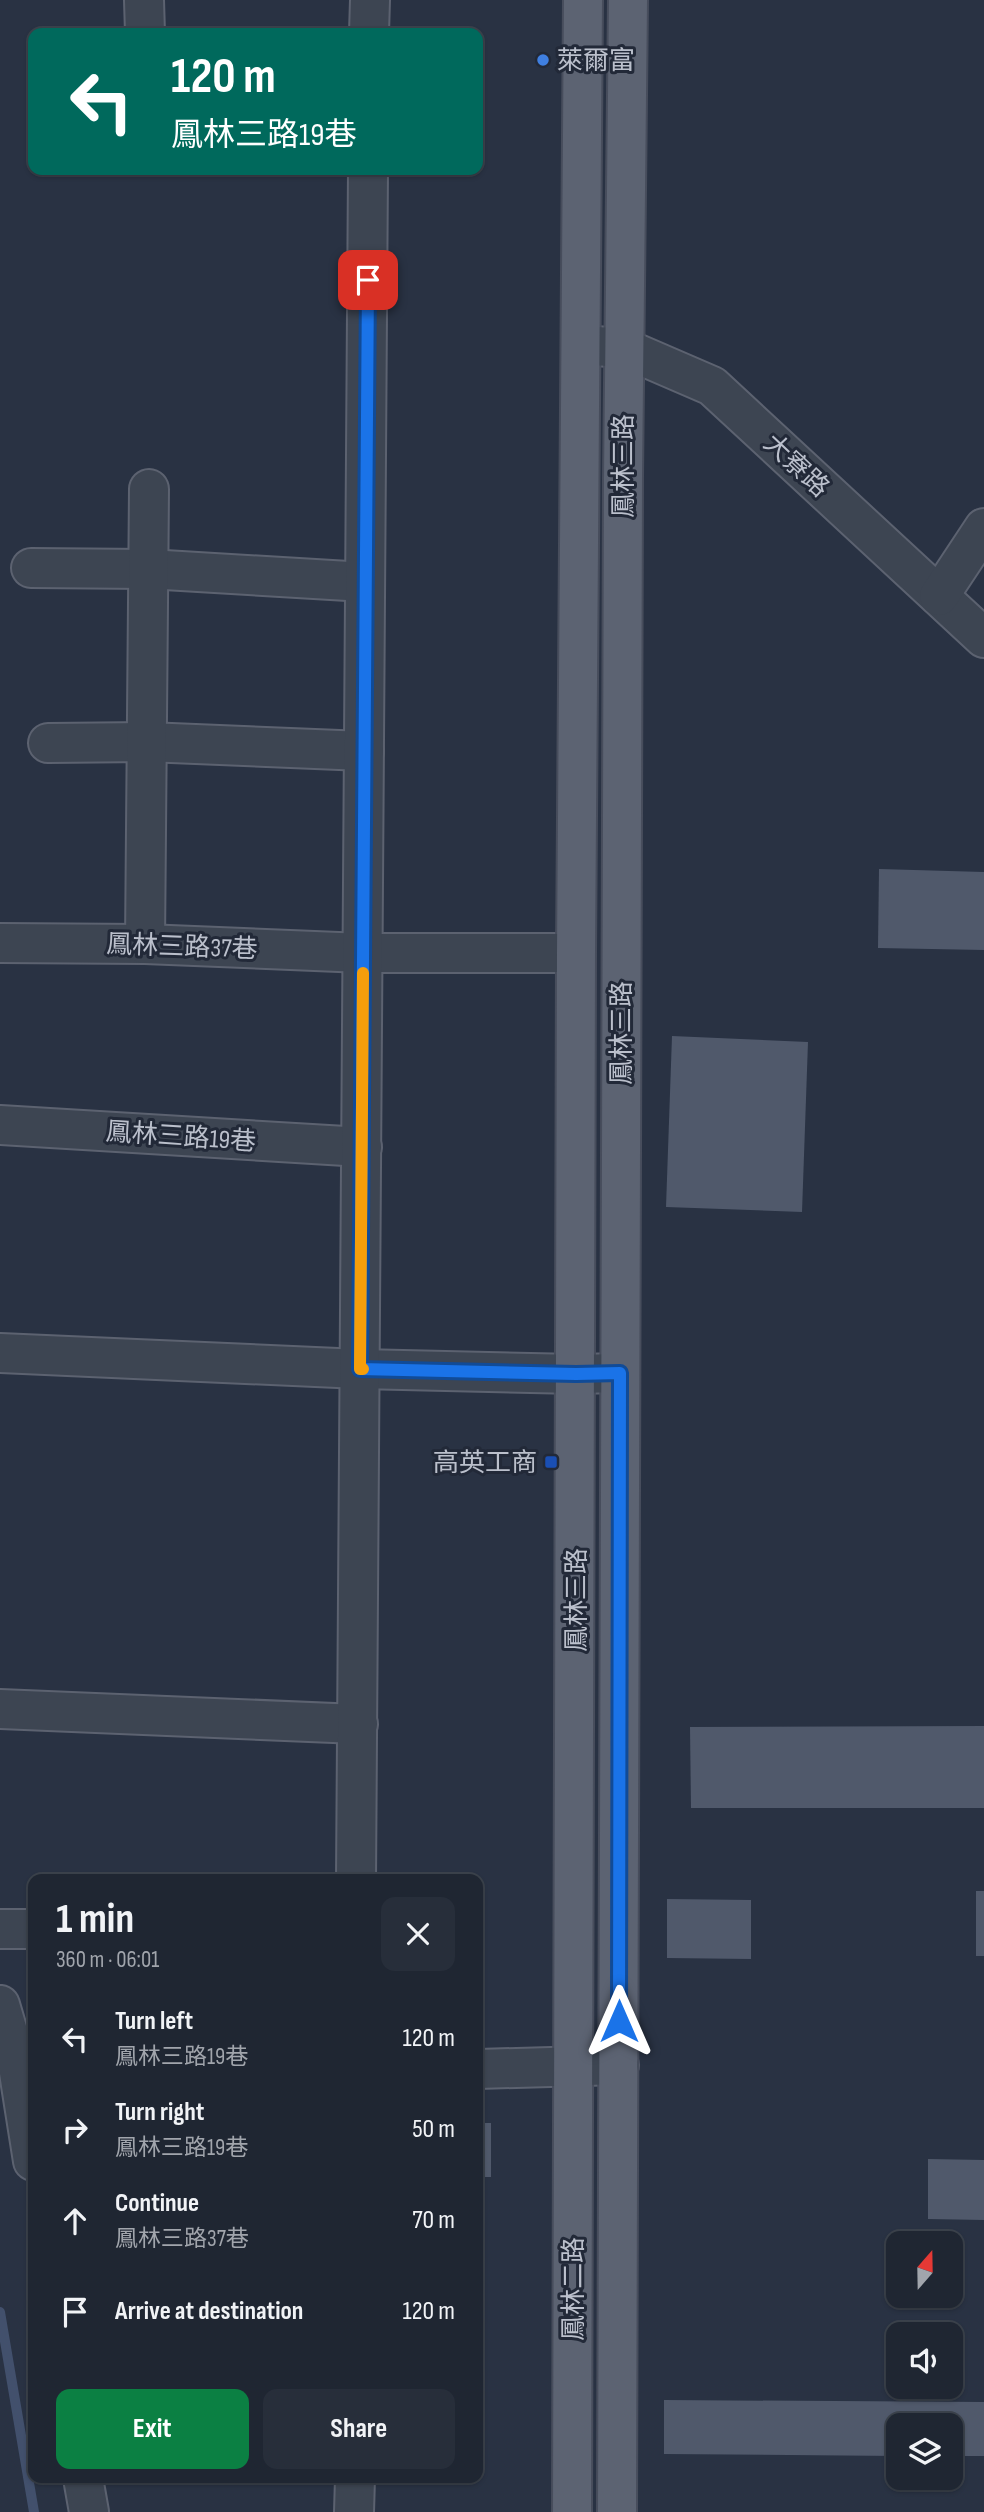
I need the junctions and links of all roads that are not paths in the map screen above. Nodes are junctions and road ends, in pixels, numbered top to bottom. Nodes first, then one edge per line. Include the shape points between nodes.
1 (145, 0) edge
2 (370, 0) edge
3 (583, 0) edge
4 (628, 0) edge
5 (145, 28) edge
6 (369, 28) edge
7 (368, 175) edge
8 (581, 345) junction
9 (624, 348) junction
10 (149, 489) dead end
11 (984, 528) edge
12 (31, 568) dead end
13 (148, 569) junction
14 (365, 582) junction
15 (939, 596) junction
16 (984, 638) edge
17 (147, 741) junction
18 (48, 743) dead end
19 (364, 751) junction
20 (0, 943) edge
21 (145, 944) junction
22 (363, 953) junction
23 (576, 953) junction
24 (0, 1125) edge
25 (362, 1147) junction
26 (0, 1353) edge
27 (360, 1369) junction
28 (620, 1373) junction
29 (576, 1374) junction
30 (0, 1709) edge
31 (358, 1724) junction
32 (356, 1874) edge
33 (28, 1929) edge
34 (0, 1930) edge
35 (0, 2005) edge
36 (574, 2065) junction
37 (17, 2066) edge
38 (619, 2066) junction
39 (483, 2069) edge
40 (28, 2131) edge
41 (84, 2483) edge
42 (355, 2483) edge
43 (89, 2512) edge
44 (354, 2512) edge
45 (572, 2512) edge
46 (617, 2512) edge

1 - 5 street
2 - 6 street
3 - 8 main road, 鳳林三路
4 - 9 main road, 鳳林三路
7 - 14 street
8 - 9 street, 大寮路
8 - 23 main road, 鳳林三路
9 - 15 street, 大寮路 via 712,386
9 - 28 main road, 鳳林三路
10 - 13 street
11 - 15 street
12 - 13 street
13 - 14 street
13 - 17 street
14 - 19 street
15 - 16 street, 大寮路
17 - 18 street
17 - 19 street
17 - 21 street
19 - 22 street
20 - 21 street, 鳳林三路37巷
21 - 22 street, 鳳林三路37巷
22 - 23 street, 鳳林三路37巷
22 - 25 street
23 - 29 main road, 鳳林三路
24 - 25 street, 鳳林三路19巷
25 - 27 street
26 - 27 street
27 - 29 street
27 - 31 street
28 - 29 street
28 - 38 main road, 鳳林三路
29 - 36 main road, 鳳林三路
30 - 31 street
31 - 32 street
33 - 34 street
35 - 37 street
36 - 38 street
36 - 39 street
36 - 45 main road, 鳳林二路
37 - 40 street
38 - 46 main road, 鳳林二路
41 - 43 street
42 - 44 street

